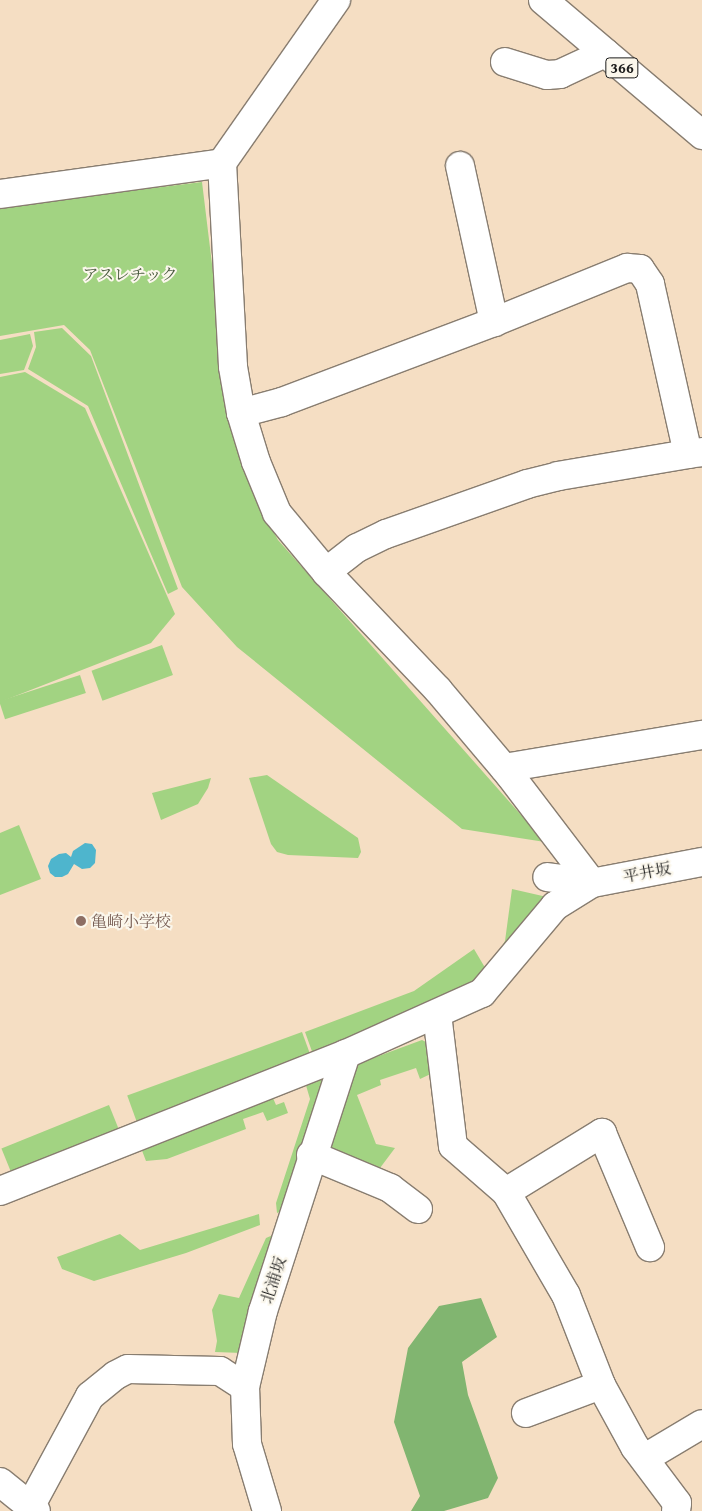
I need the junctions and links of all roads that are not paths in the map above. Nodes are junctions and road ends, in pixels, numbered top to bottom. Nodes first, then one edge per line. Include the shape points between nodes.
1 (336, 0) edge
2 (543, 0) edge
3 (605, 53) junction
4 (506, 62) dead end
5 (702, 135) edge
6 (222, 163) junction
7 (460, 166) dead end
8 (0, 194) edge
9 (494, 322) junction
10 (241, 413) junction
11 (695, 453) edge
12 (326, 572) junction
13 (702, 735) edge
14 (504, 768) junction
15 (702, 862) edge
16 (547, 877) dead end
17 (592, 883) junction
18 (437, 1014) junction
19 (346, 1054) junction
20 (311, 1155) junction
21 (0, 1191) edge
22 (506, 1192) junction
23 (418, 1209) dead end
24 (650, 1247) dead end
25 (601, 1385) junction
26 (245, 1387) junction
27 (526, 1413) dead end
28 (702, 1424) edge
29 (645, 1458) junction
30 (0, 1482) edge
31 (34, 1508) edge
32 (267, 1511) edge
33 (676, 1511) edge

1 - 6 main road
2 - 3 main road, 366
3 - 4 main road via 560,74 547,75
3 - 5 main road, 366
6 - 8 main road
6 - 10 main road via 233,367
7 - 9 main road
9 - 10 main road via 282,402
9 - 11 main road via 627,268 640,269 650,284
10 - 12 main road via 277,513
11 - 12 main road via 527,484 386,534 357,548
12 - 14 main road via 438,690
13 - 14 main road
14 - 17 main road
15 - 17 main road, 平井坂
16 - 17 main road
17 - 18 main road via 555,906 482,993
18 - 19 main road
18 - 22 main road via 454,1146
19 - 20 main road, 北浦坂
19 - 21 main road
20 - 23 main road via 390,1188
20 - 26 main road, 北浦坂 via 263,1311
22 - 24 main road via 602,1132
22 - 25 main road via 566,1295
25 - 27 main road
25 - 29 main road via 635,1447
26 - 31 main road via 220,1370 128,1369 116,1375 90,1396
26 - 32 main road, 北浦坂 via 248,1444
28 - 29 main road
29 - 33 main road via 677,1503
30 - 31 main road

